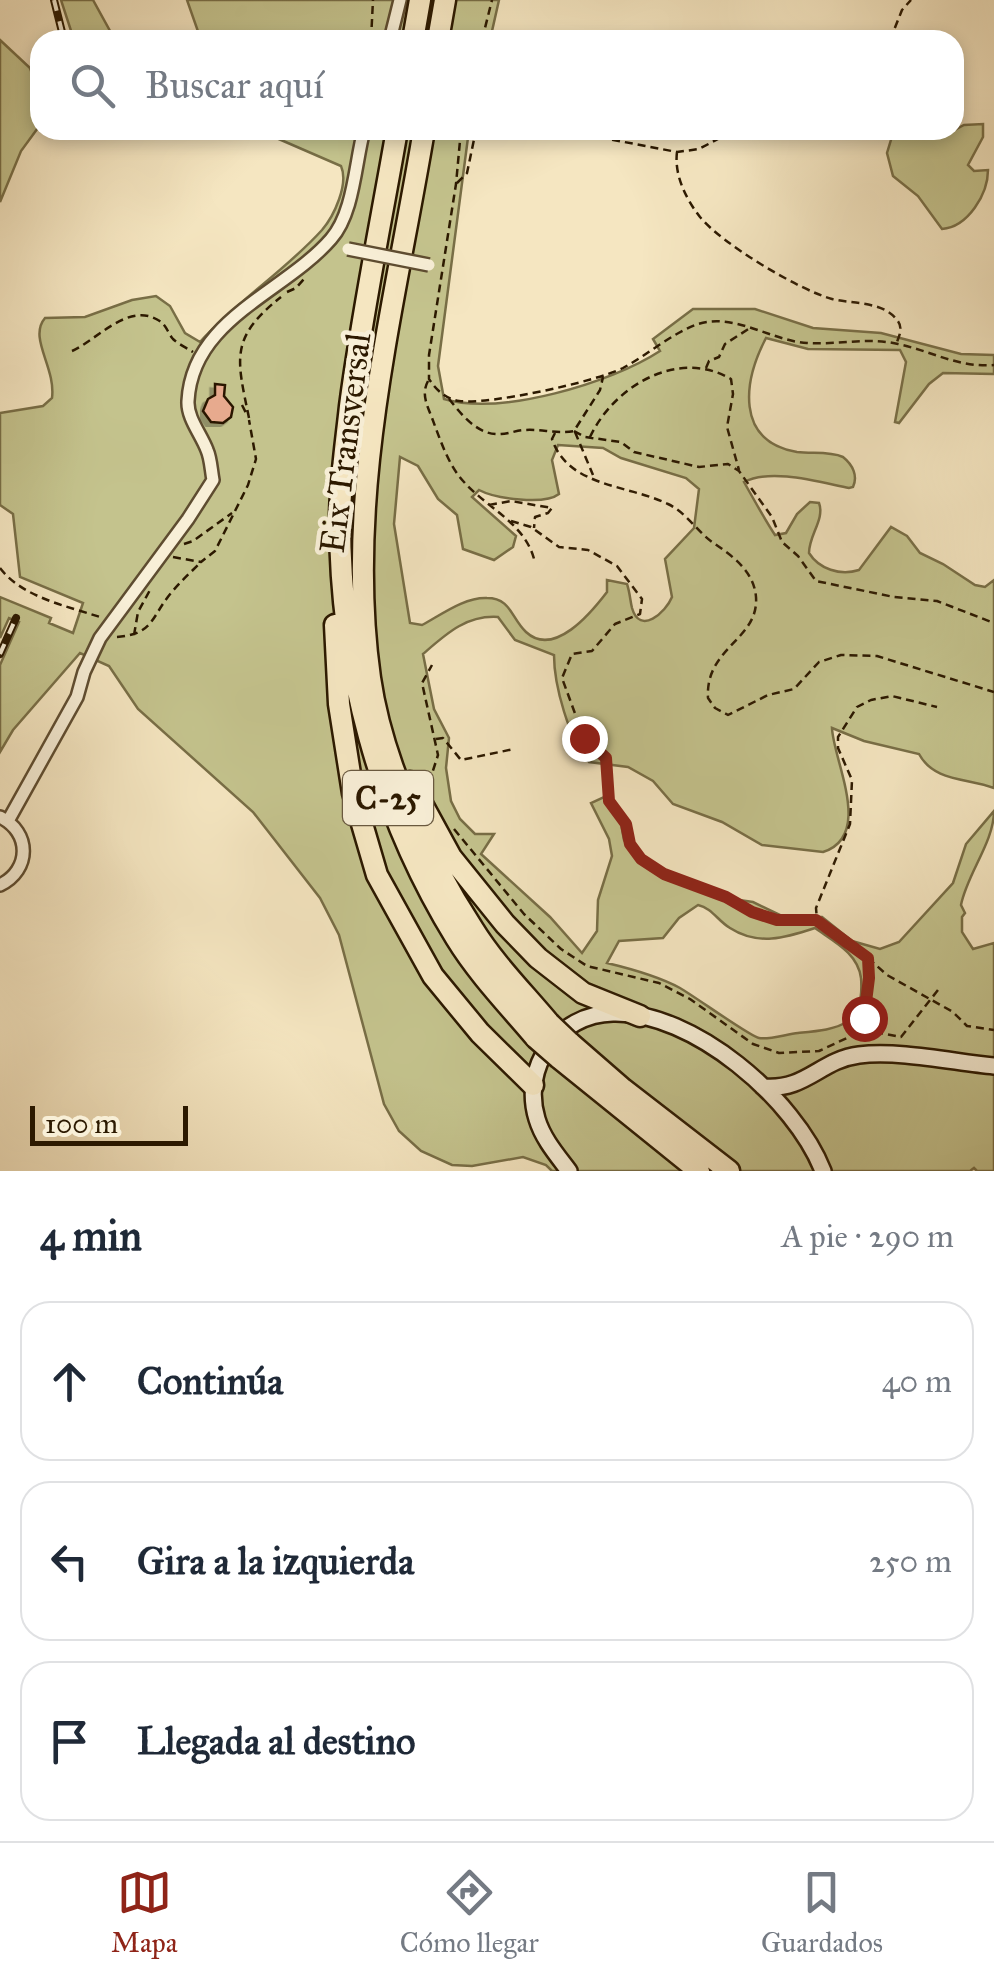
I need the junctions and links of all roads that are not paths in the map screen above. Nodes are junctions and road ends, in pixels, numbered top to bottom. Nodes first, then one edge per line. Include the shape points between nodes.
1 (400, 0) edge
2 (420, 0) edge
3 (445, 0) edge
4 (392, 30) edge
5 (414, 30) edge
6 (440, 30) edge
7 (362, 140) edge
8 (395, 140) edge
9 (422, 140) edge
10 (330, 240) junction
11 (435, 267) road end
12 (340, 518) junction
13 (370, 682) junction
14 (4, 819) edge
15 (0, 886) edge
16 (640, 1016) junction
17 (543, 1030) junction
18 (564, 1050) junction
19 (994, 1066) edge
20 (804, 1082) junction
21 (533, 1084) junction
22 (763, 1087) junction
23 (795, 1119) junction
24 (569, 1171) edge
25 (699, 1171) edge
26 (729, 1171) edge
27 (823, 1171) edge

1 - 4 street
2 - 5 highway
3 - 6 highway
7 - 10 street via 346,211
8 - 12 highway, Eix Transversal / C-25 via 357,352
9 - 13 highway, Eix Transversal / C-25 via 367,473 362,578
10 - 11 street, bridge
10 - 14 street via 198,356 187,406 213,480 110,621 77,697
12 - 17 highway, Eix Transversal / C-25 via 348,638 396,824 458,942
12 - 21 highway via 332,566 339,704 352,793 377,875 433,976
13 - 16 highway via 410,781 477,892 563,979 599,1002
13 - 17 highway, Eix Transversal / C-25 via 394,769 440,874
14 - 15 street via 22,838 23,860
16 - 21 street via 584,1016 568,1025 549,1045
16 - 22 street via 706,1043
17 - 18 highway, Eix Transversal / C-25, bridge
18 - 25 highway, Eix Transversal / C-25
18 - 26 highway, Eix Transversal / C-25
19 - 20 street via 860,1055
20 - 22 street
20 - 23 street
21 - 24 street via 538,1124
22 - 23 street
23 - 27 street

